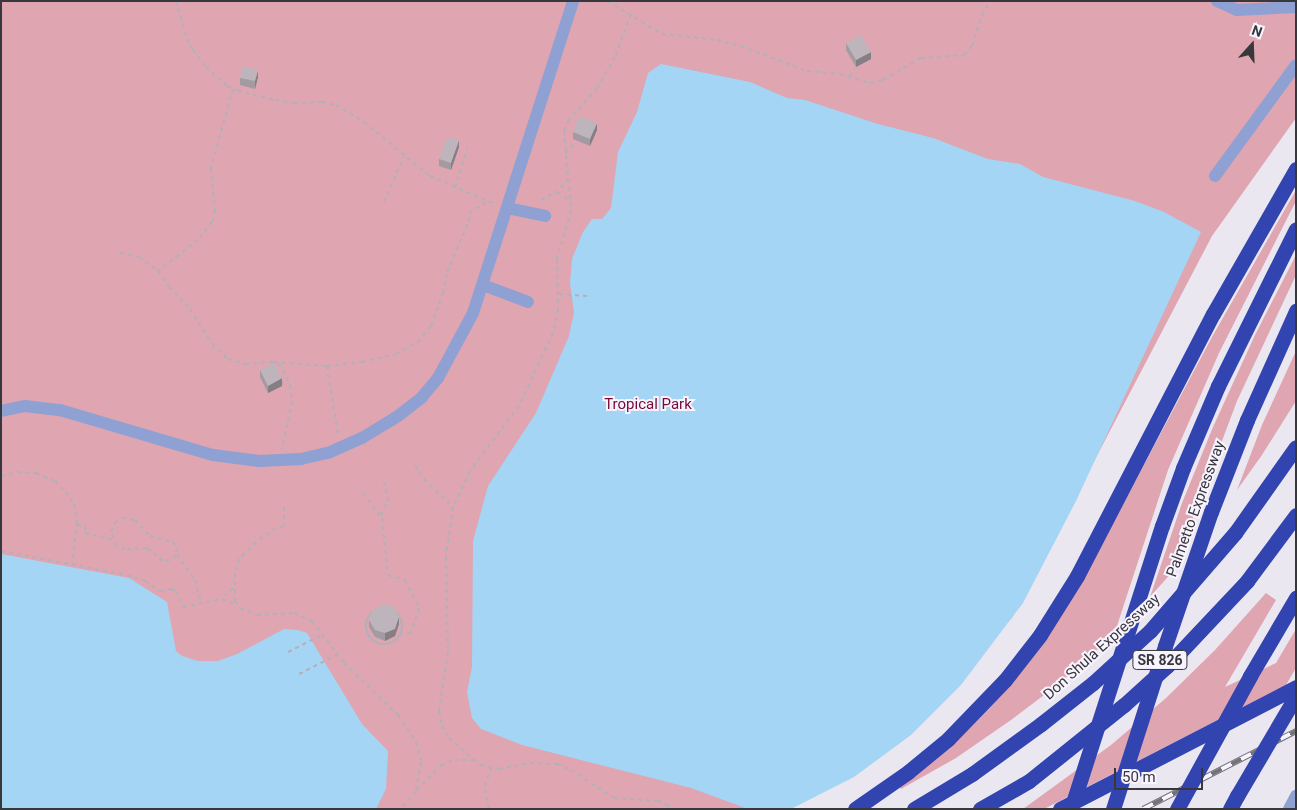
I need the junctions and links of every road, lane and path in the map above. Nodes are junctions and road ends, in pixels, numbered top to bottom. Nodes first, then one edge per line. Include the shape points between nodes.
1 (176, 1) edge
2 (573, 1) edge
3 (607, 1) edge
4 (990, 1) edge
5 (1217, 1) edge
6 (1296, 7) edge
7 (631, 14) junction
8 (1296, 64) edge
9 (855, 68) dead end
10 (850, 76) junction
11 (233, 89) junction
12 (576, 142) dead end
13 (467, 148) dead end
14 (565, 153) junction
15 (404, 156) junction
16 (1296, 169) edge
17 (1215, 176) dead end
18 (569, 179) junction
19 (455, 188) junction
20 (557, 192) junction
21 (541, 200) dead end
22 (488, 201) junction
23 (571, 201) junction
24 (384, 202) dead end
25 (508, 208) junction
26 (545, 216) dead end
27 (1296, 229) edge
28 (120, 253) dead end
29 (158, 271) junction
30 (483, 285) junction
31 (558, 294) junction
32 (587, 296) dead end
33 (528, 302) dead end
34 (1296, 311) edge
35 (279, 363) junction
36 (328, 366) junction
37 (282, 367) junction
38 (277, 370) edge
39 (285, 372) junction
40 (285, 386) dead end
41 (1, 411) edge
42 (340, 438) dead end
43 (1296, 447) edge
44 (282, 453) dead end
45 (415, 466) dead end
46 (1, 476) edge
47 (384, 482) dead end
48 (363, 493) dead end
49 (284, 507) dead end
50 (453, 507) junction
51 (381, 515) junction
52 (1296, 515) edge
53 (77, 525) junction
54 (113, 540) junction
55 (1, 551) edge
56 (176, 555) junction
57 (72, 564) junction
58 (233, 588) junction
59 (1296, 598) edge
60 (222, 599) junction
61 (201, 603) junction
62 (237, 604) junction
63 (323, 634) junction
64 (400, 634) junction
65 (288, 652) dead end
66 (337, 655) junction
67 (299, 674) dead end
68 (1296, 687) edge
69 (1296, 696) edge
70 (473, 760) junction
71 (491, 768) junction
72 (416, 791) junction
73 (1296, 796) edge
74 (1233, 802) edge
75 (401, 809) edge
76 (489, 809) edge
77 (675, 809) edge
78 (855, 809) edge
79 (914, 809) edge
80 (980, 809) edge
81 (1060, 809) edge
82 (1071, 809) edge
83 (1113, 809) edge
84 (1177, 809) edge
85 (1289, 809) edge

1 - 11 path via 187,39 197,56 210,72
2 - 25 lane
3 - 7 path
4 - 10 path via 972,46 964,55 921,58 875,83
5 - 6 lane via 1237,10
7 - 10 path via 662,34 717,40 807,72
7 - 14 path via 616,57 597,88 567,123
8 - 17 lane
9 - 10 path
11 - 15 path via 288,102 336,105 364,122
11 - 29 path via 211,168 215,210 212,222 198,240
12 - 14 path
13 - 19 path
14 - 18 path
15 - 19 path via 430,176
15 - 24 path
16 - 78 highway via 1213,314 1080,570 1040,635 1006,680 948,739
18 - 20 path
18 - 23 path
19 - 22 path
20 - 21 path
20 - 23 path
22 - 25 path
22 - 36 path via 469,213 469,221 447,272 438,308 431,326 422,337 396,354
23 - 31 path via 569,223 557,258
25 - 26 lane
25 - 30 lane
27 - 82 highway, bridge via 1214,394 1162,526
28 - 29 path via 139,257
29 - 35 path via 224,356 245,364
30 - 33 lane
30 - 41 lane via 454,350 427,392 381,428 328,453 287,460 233,459 60,410 25,406
31 - 32 path
31 - 50 path via 558,315 553,333 524,397 504,429 470,471
34 - 83 highway, Palmetto Expressway / SR 826, bridge via 1247,420 1211,512
35 - 36 path
35 - 37 path
36 - 42 path via 334,418
37 - 38 path
37 - 39 path
39 - 40 path via 280,375
39 - 44 path via 292,406
43 - 79 highway, Don Shula Expressway via 1235,532 1150,632 1041,724 972,774
45 - 50 path
46 - 53 path via 27,472 55,481 74,504
47 - 51 path via 388,501
48 - 51 path
49 - 58 path via 284,526 256,542 239,559
50 - 70 path via 446,557 448,652 439,711 449,738
51 - 64 path via 388,575 405,580 419,608 411,633
52 - 80 highway via 1247,581 1193,641 1124,706 1029,780
53 - 54 path via 86,527 84,533
53 - 57 path
54 - 56 path via 122,549 147,548 164,561
54 - 56 path via 111,532 115,523 129,518 137,521 150,536 173,542 177,548
55 - 57 path
56 - 61 path via 195,580
57 - 61 path via 127,575 160,591 174,590 180,595 183,607
58 - 60 path
58 - 62 path
59 - 84 highway, bridge
60 - 61 path
60 - 62 path
62 - 63 path via 257,615 300,615 312,621
63 - 65 path
63 - 66 path
64 - 64 path via 403,625 396,611 382,607 369,614 364,628 371,641 384,646 398,639
66 - 67 path
66 - 72 path via 392,708 413,736 421,762
68 - 81 highway
69 - 74 highway, bridge
70 - 71 path
70 - 72 path via 455,760 441,765
71 - 76 path via 485,786
71 - 77 path via 530,763 557,764 572,770 614,798 658,801
72 - 75 path
73 - 85 lane

